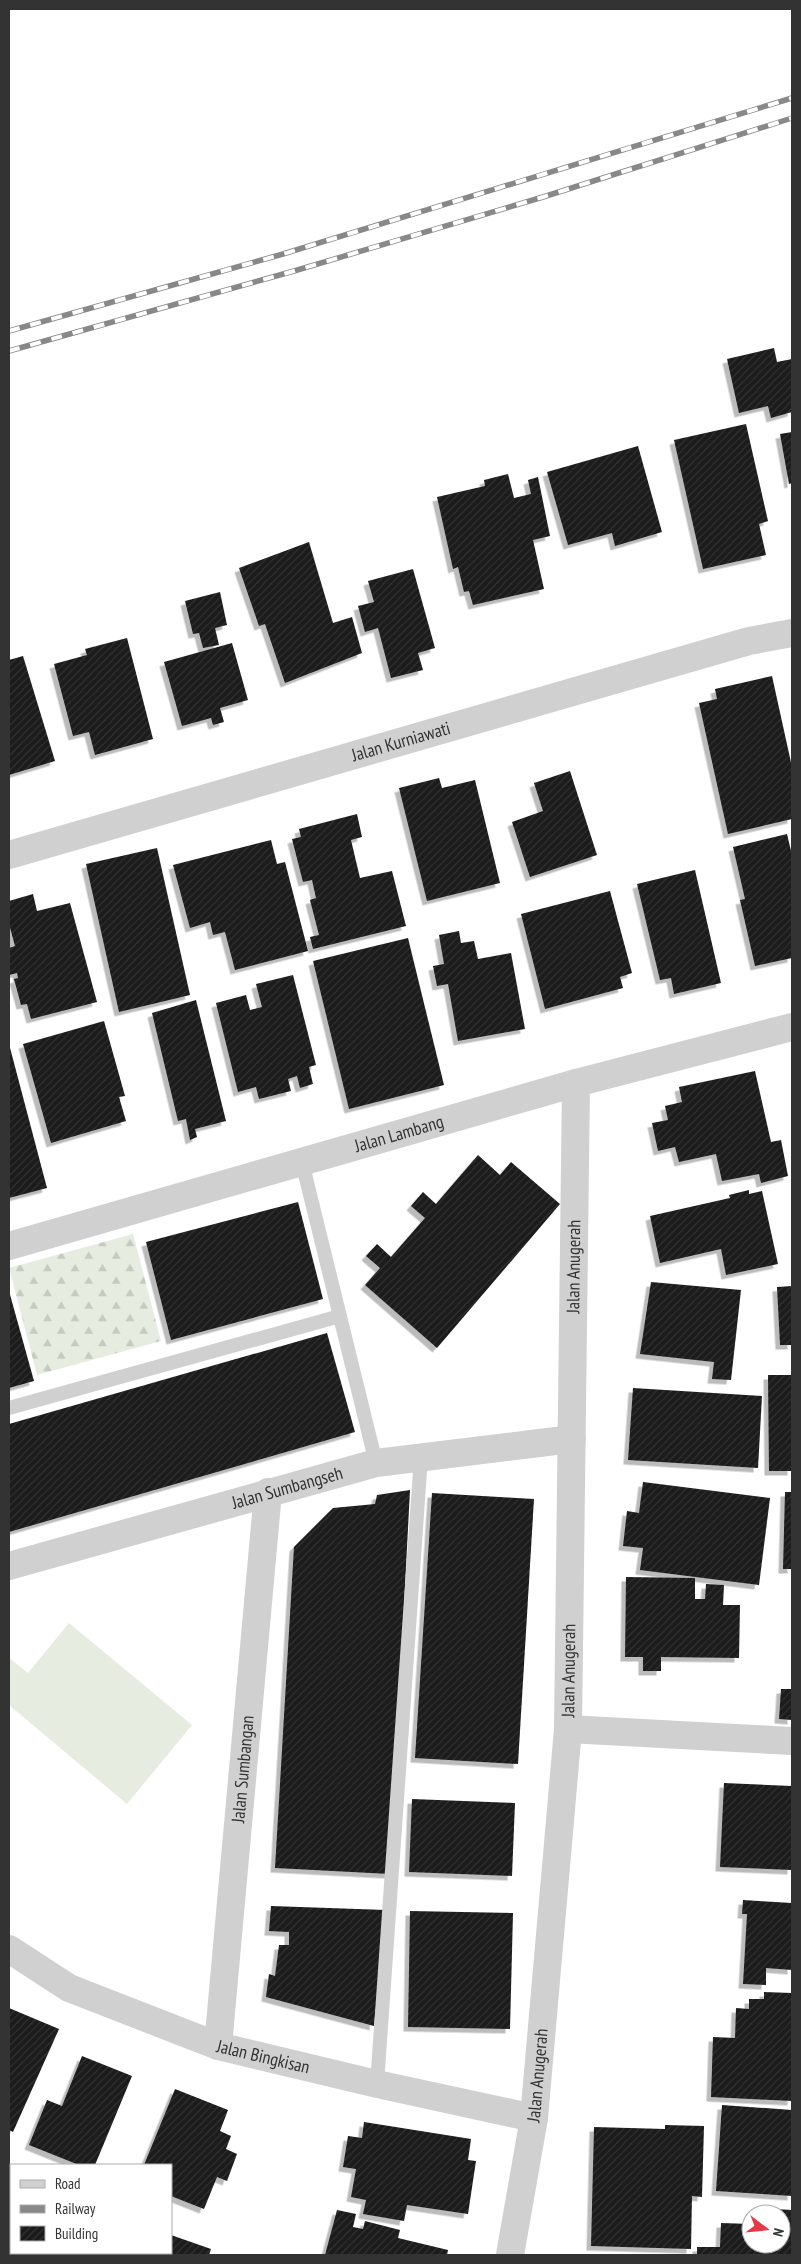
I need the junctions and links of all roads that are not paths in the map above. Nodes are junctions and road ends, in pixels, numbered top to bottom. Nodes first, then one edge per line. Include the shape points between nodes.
1 (792, 633) edge
2 (9, 855) edge
3 (792, 1027) edge
4 (576, 1083) junction
5 (302, 1162) junction
6 (9, 1246) edge
7 (340, 1316) junction
8 (9, 1408) edge
9 (572, 1439) junction
10 (421, 1457) junction
11 (376, 1462) junction
12 (268, 1492) junction
13 (9, 1566) edge
14 (568, 1729) junction
15 (792, 1741) edge
16 (9, 1949) edge
17 (218, 2046) junction
18 (377, 2084) junction
19 (534, 2118) junction
20 (510, 2255) edge

1 - 2 street, Jalan Kurniawati via 749,641
3 - 4 street, Jalan Lambang
4 - 5 street, Jalan Lambang
4 - 9 street, Jalan Anugerah
5 - 6 street, Jalan Lambang
5 - 7 lane
7 - 8 lane
7 - 11 lane
9 - 10 street, Jalan Sumbangseh
9 - 14 street, Jalan Anugerah
10 - 11 street, Jalan Sumbangseh
10 - 18 lane
11 - 12 street, Jalan Sumbangseh
12 - 13 street, Jalan Sumbangseh
12 - 17 street, Jalan Sumbangan
14 - 15 street
14 - 19 street, Jalan Anugerah
16 - 17 street, Jalan Bingkisan via 69,1988
17 - 18 street, Jalan Bingkisan
18 - 19 street, Jalan Bingkisan
19 - 20 street, Jalan Anugerah

